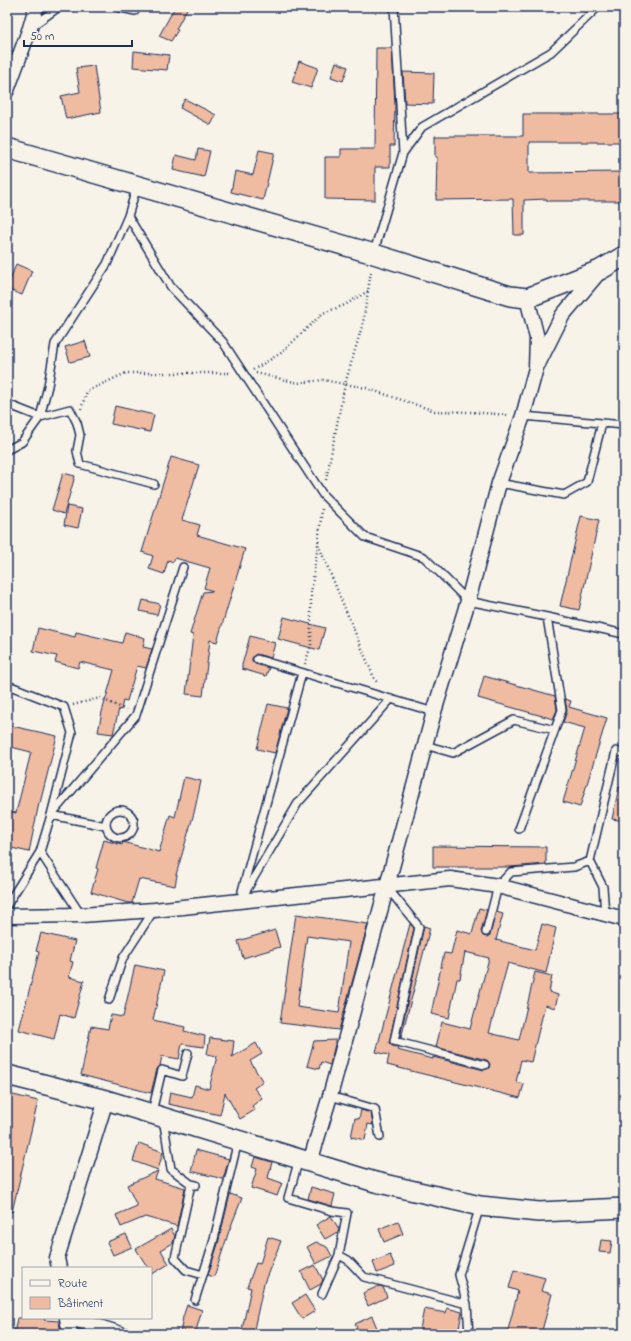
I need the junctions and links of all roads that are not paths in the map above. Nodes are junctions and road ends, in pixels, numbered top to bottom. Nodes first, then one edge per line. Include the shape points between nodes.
1 (36, 7) edge
2 (59, 7) edge
3 (117, 7) edge
4 (394, 7) edge
5 (598, 7) edge
6 (135, 11) dead end
7 (30, 28) junction
8 (7, 90) edge
9 (7, 148) edge
10 (403, 153) junction
11 (137, 186) junction
12 (128, 216) junction
13 (374, 254) junction
14 (624, 256) edge
15 (600, 270) junction
16 (527, 298) junction
17 (536, 368) junction
18 (7, 404) edge
19 (523, 416) junction
20 (40, 417) junction
21 (602, 423) junction
22 (624, 425) edge
23 (7, 450) edge
24 (499, 483) junction
25 (154, 484) dead end
26 (183, 567) dead end
27 (468, 601) junction
28 (547, 617) junction
29 (624, 634) edge
30 (257, 658) dead end
31 (302, 673) junction
32 (7, 688) edge
33 (391, 699) junction
34 (434, 712) junction
35 (555, 730) junction
36 (424, 746) junction
37 (624, 753) edge
38 (51, 815) junction
39 (106, 826) junction
40 (519, 829) dead end
41 (40, 852) junction
42 (590, 861) junction
43 (386, 886) junction
44 (498, 886) junction
45 (240, 901) junction
46 (7, 905) edge
47 (154, 910) junction
48 (604, 914) junction
49 (81, 915) junction
50 (7, 916) edge
51 (624, 920) edge
52 (486, 932) dead end
53 (109, 1000) dead end
54 (188, 1053) dead end
55 (485, 1065) dead end
56 (7, 1075) edge
57 (330, 1096) junction
58 (106, 1100) junction
59 (157, 1116) junction
60 (380, 1137) dead end
61 (238, 1141) junction
62 (304, 1161) junction
63 (480, 1206) junction
64 (624, 1208) edge
65 (339, 1255) junction
66 (59, 1267) edge
67 (203, 1275) junction
68 (322, 1294) dead end
69 (195, 1300) dead end
70 (466, 1304) junction
71 (67, 1319) edge
72 (74, 1319) edge
73 (70, 1334) edge
74 (121, 1334) edge
75 (469, 1334) edge

1 - 7 street
2 - 7 lane
3 - 6 lane
4 - 10 lane
5 - 10 lane via 551,52 422,127
7 - 8 street
9 - 11 street
10 - 13 lane
11 - 12 lane
11 - 13 street
12 - 20 lane via 107,264 55,344
12 - 27 lane via 171,286 223,342 323,495 365,537 424,557
13 - 16 street via 510,296
14 - 15 street
15 - 16 street
15 - 17 street via 562,316
16 - 17 street via 537,338
17 - 19 street
18 - 20 lane
19 - 21 lane
19 - 24 street
20 - 23 lane via 22,442
20 - 25 lane via 70,409 80,435 77,451 80,464
21 - 22 lane
21 - 24 lane via 587,482 564,495
24 - 27 street
26 - 38 lane via 136,715
27 - 28 lane
27 - 34 street
28 - 29 lane
28 - 35 lane via 562,710
30 - 31 lane
31 - 33 lane
31 - 45 lane
32 - 38 lane via 13,687 64,707 72,733
33 - 34 lane
33 - 45 lane via 298,803
34 - 36 street
35 - 36 lane via 514,720 453,753
35 - 40 lane
36 - 43 street
37 - 42 lane via 616,750
38 - 39 lane
38 - 41 lane
39 - 39 lane via 111,835 120,838 130,835 135,826 133,816 125,810 115,810 107,816
41 - 46 lane
41 - 49 lane
42 - 44 lane via 574,867 511,872
42 - 48 lane via 603,887
43 - 44 street via 450,879
43 - 45 street
43 - 55 lane via 419,927 394,1041
43 - 57 street
44 - 48 street
44 - 52 lane
45 - 47 street
47 - 49 street
47 - 53 lane via 123,958
48 - 51 street
49 - 50 street
54 - 59 lane via 182,1076 162,1070
56 - 58 street
57 - 60 lane via 375,1109
57 - 62 street
58 - 59 street
58 - 66 street via 57,1258
59 - 61 street
59 - 67 lane via 171,1169 193,1184 174,1258 186,1270
61 - 62 street
61 - 67 lane
62 - 63 street via 375,1182
62 - 65 lane via 288,1198 332,1212 347,1213
63 - 64 street via 539,1212
63 - 70 lane via 459,1275
65 - 68 lane
65 - 70 lane via 348,1260 364,1277
67 - 69 lane
70 - 75 lane
71 - 73 street
72 - 74 street

